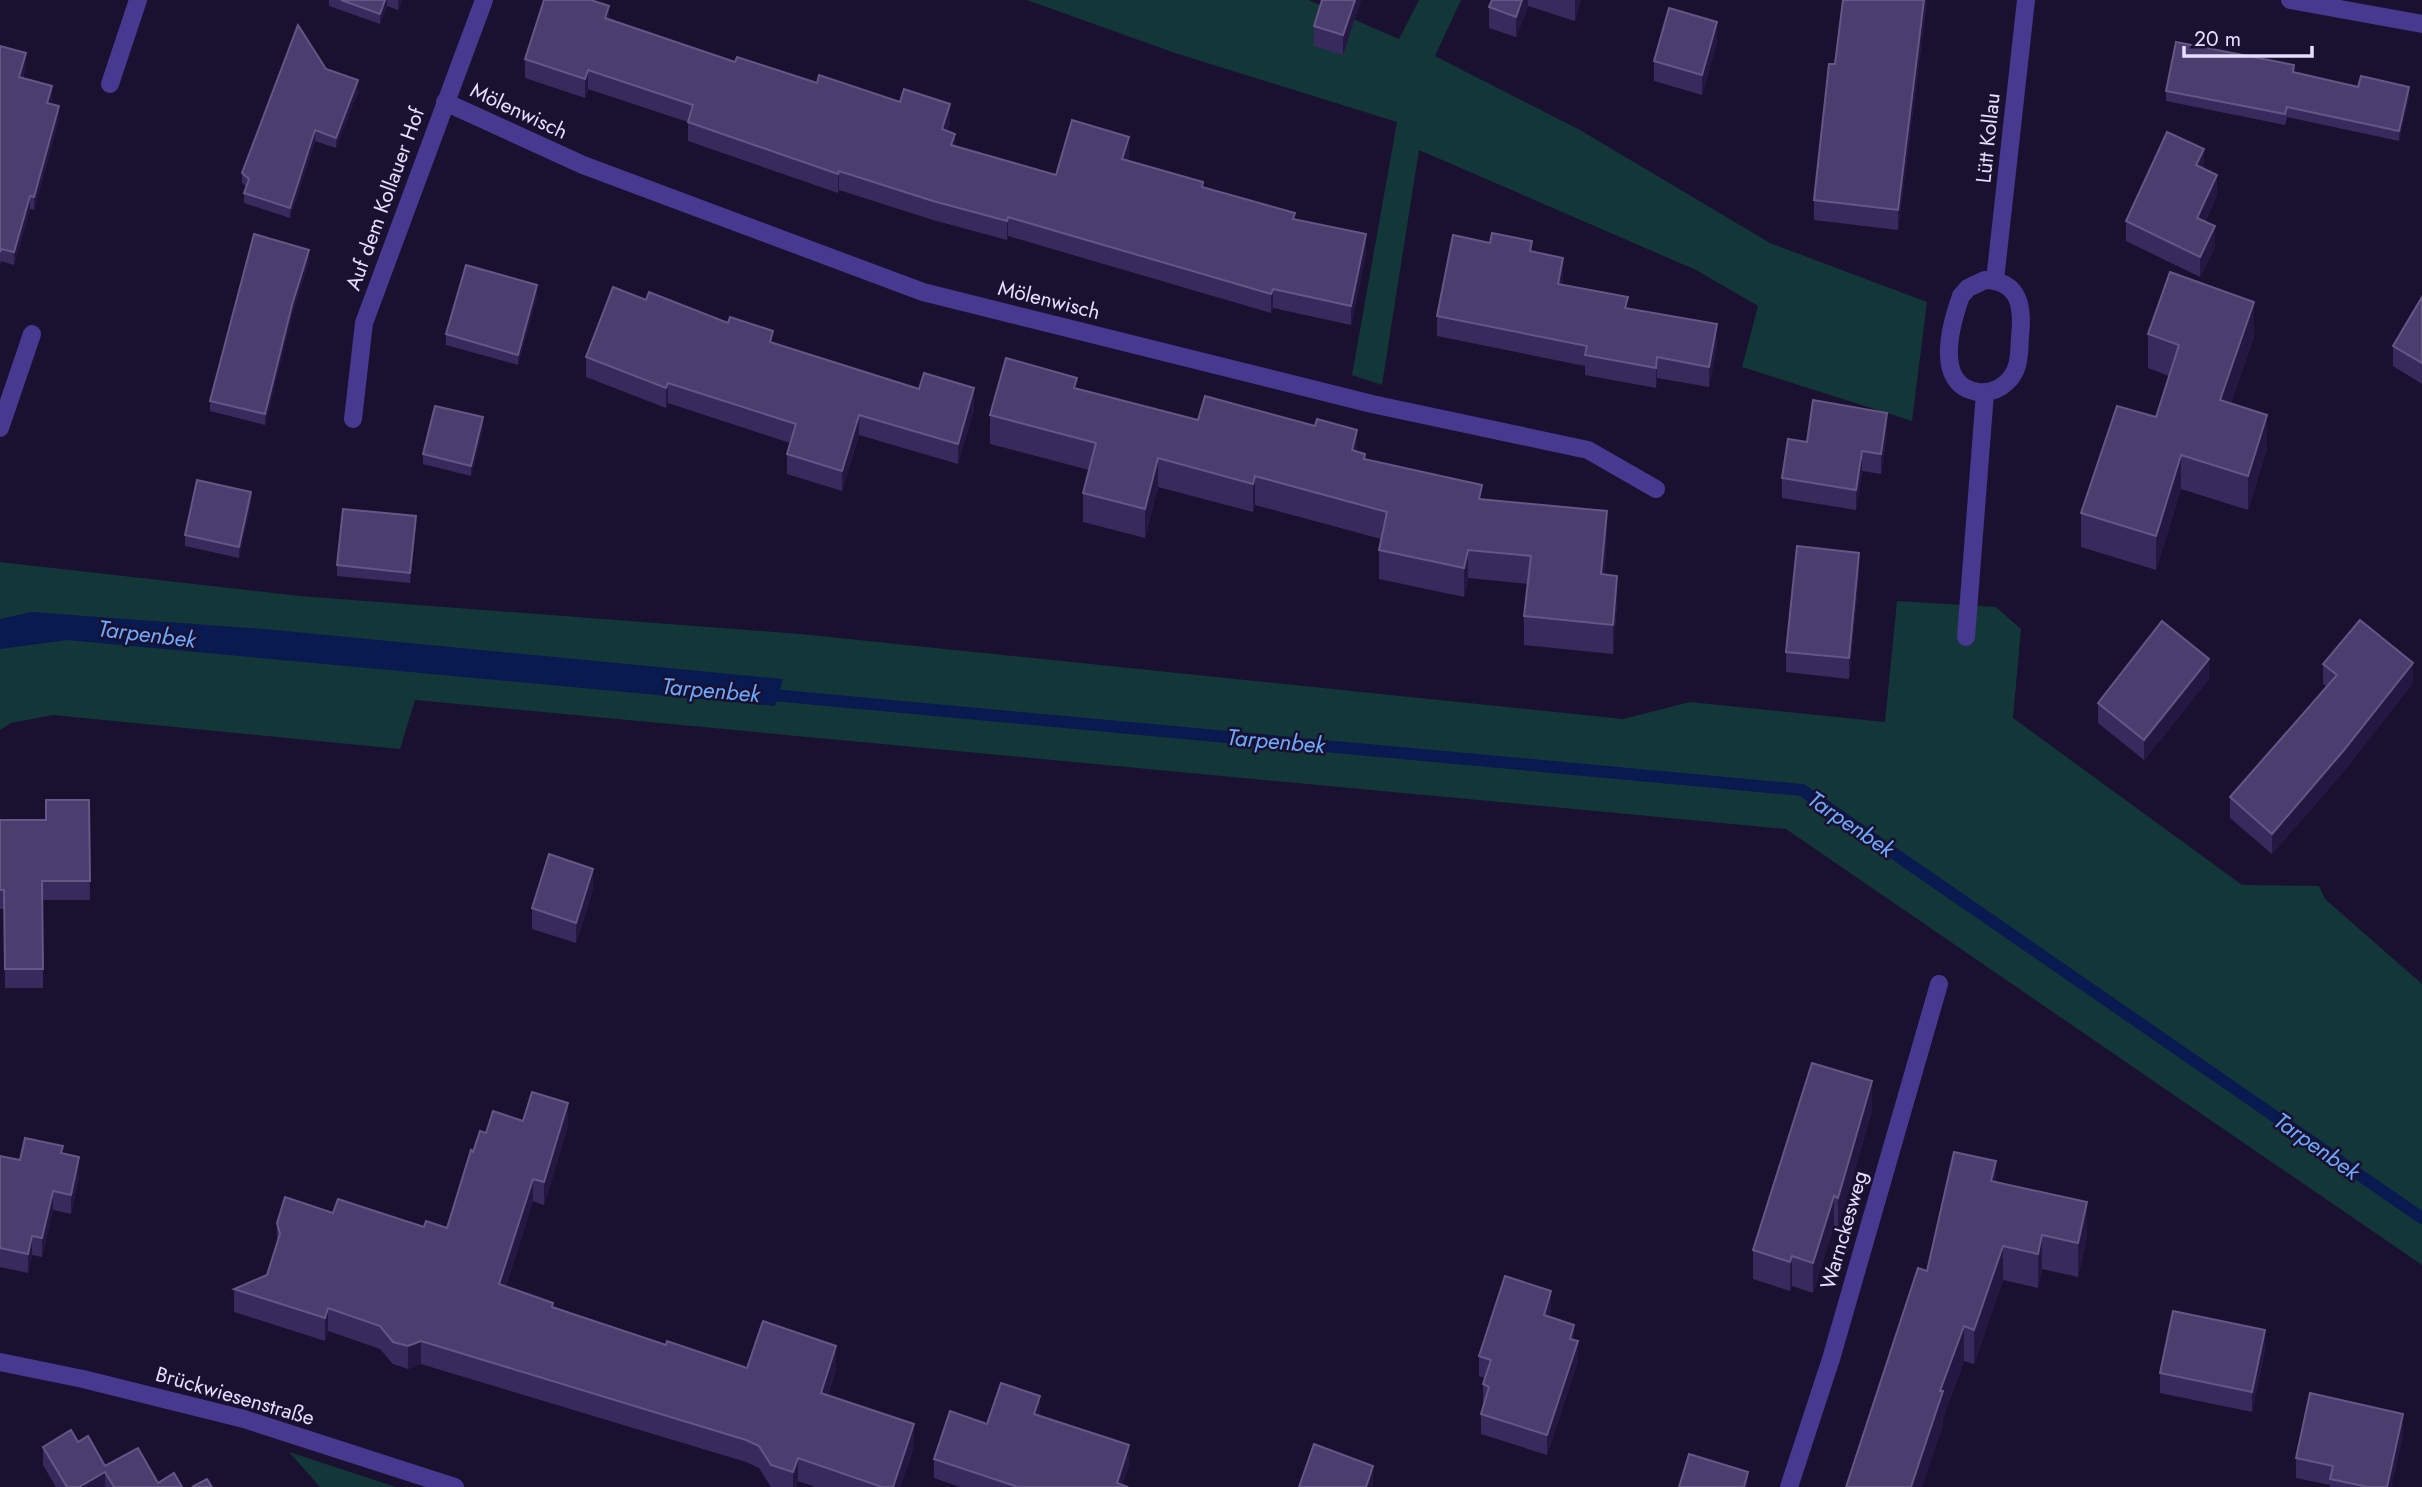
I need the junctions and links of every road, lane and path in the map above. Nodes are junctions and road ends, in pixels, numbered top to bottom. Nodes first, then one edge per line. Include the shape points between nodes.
1 (138, 0) edge
2 (484, 0) edge
3 (2026, 0) edge
4 (2290, 0) edge
5 (2422, 24) edge
6 (110, 84) dead end
7 (445, 102) junction
8 (1995, 280) junction
9 (32, 334) dead end
10 (1985, 393) junction
11 (2, 417) edge
12 (353, 419) dead end
13 (1656, 489) dead end
14 (1966, 637) dead end
15 (1939, 984) dead end
16 (0, 1362) edge
17 (455, 1487) edge
18 (1789, 1487) edge

1 - 6 street
2 - 7 street, Auf dem Kollauer Hof
3 - 8 street, Lütt Kollau
4 - 5 street
7 - 12 street, Auf dem Kollauer Hof via 364,323
7 - 13 street, Mölenwisch via 583,165 923,292 1372,404 1588,450
8 - 10 street via 2011,288 2021,303 2018,368 2005,385
8 - 10 street via 1976,283 1961,296 1948,355 1949,366 1962,386
9 - 11 street
10 - 14 street
15 - 18 street, Warnckesweg via 1831,1359
16 - 17 street, Brückwiesenstraße via 244,1419

